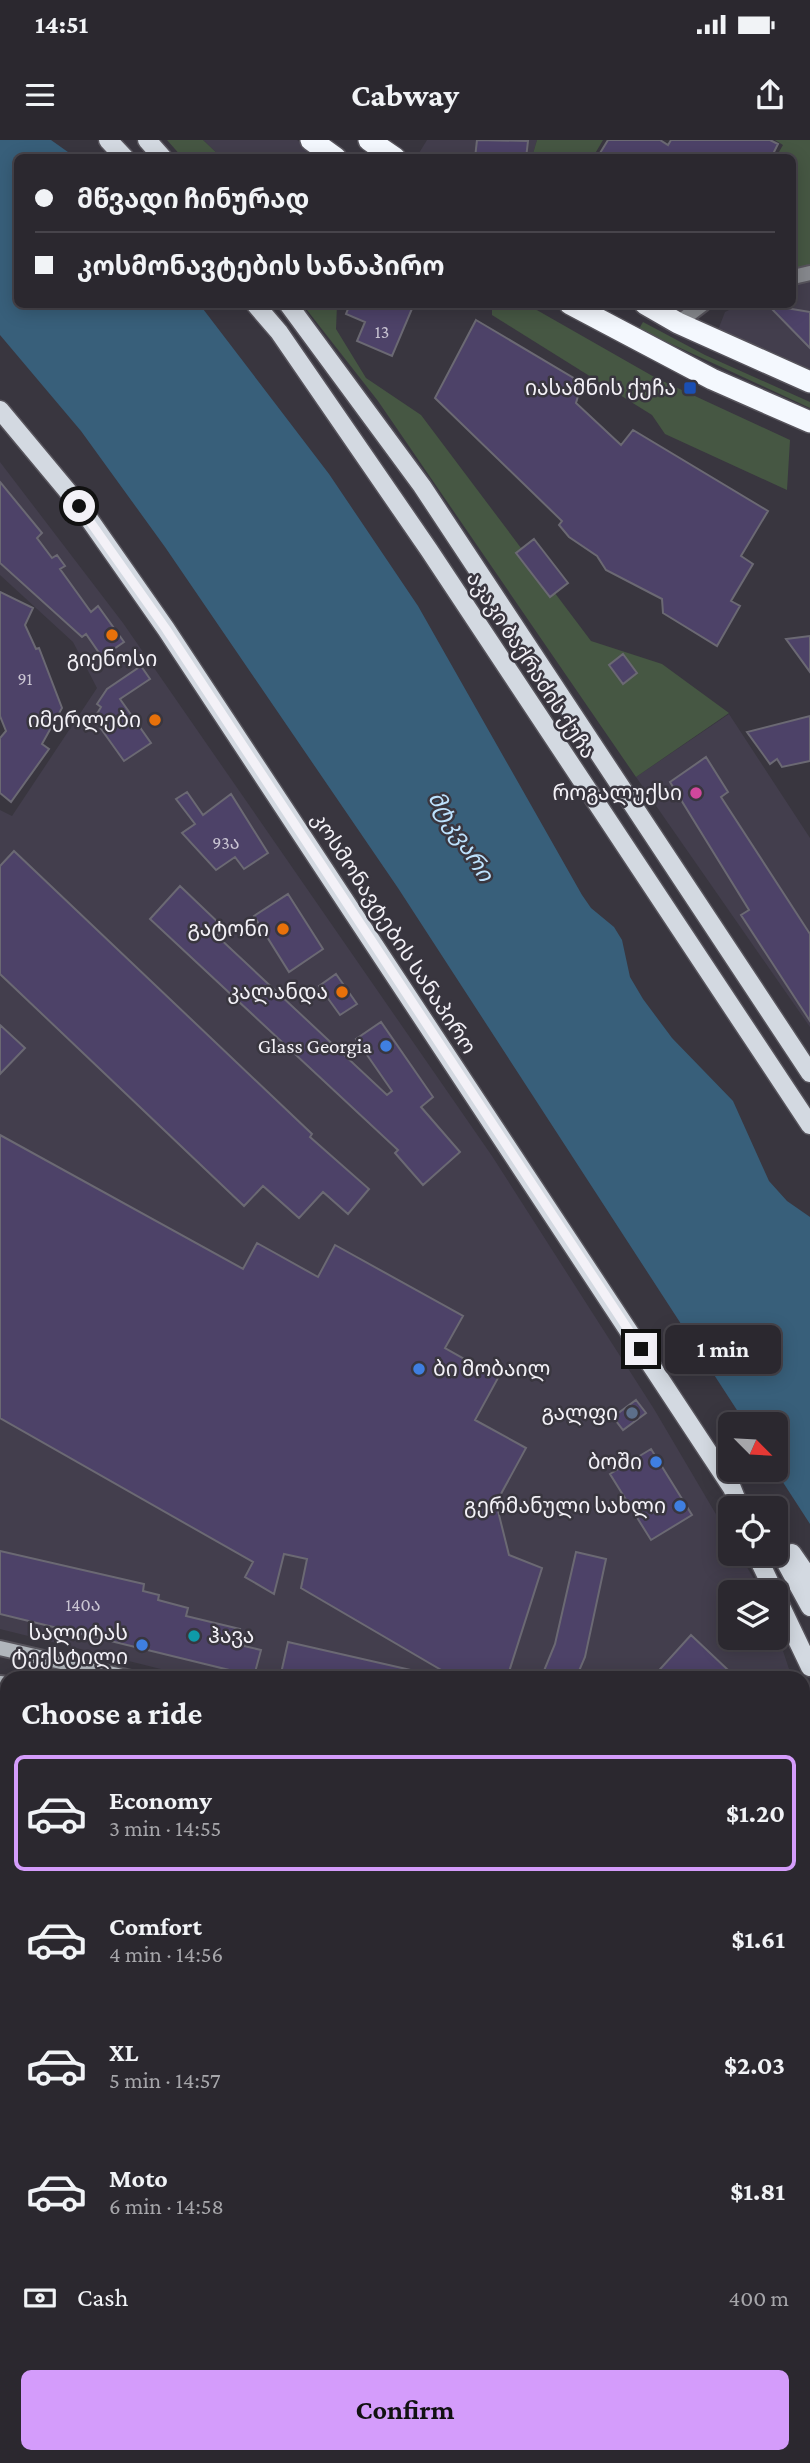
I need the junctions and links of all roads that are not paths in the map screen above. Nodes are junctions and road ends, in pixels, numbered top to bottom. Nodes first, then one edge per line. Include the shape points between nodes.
1 (108, 140) edge
2 (147, 140) edge
3 (311, 140) edge
4 (369, 140) edge
5 (121, 154) edge
6 (159, 154) edge
7 (330, 154) edge
8 (389, 154) edge
9 (258, 308) edge
10 (291, 308) edge
11 (578, 308) edge
12 (652, 308) edge
13 (698, 308) edge
14 (678, 323) junction
15 (810, 382) edge
16 (0, 410) edge
17 (810, 422) edge
18 (810, 1073) edge
19 (810, 1125) edge
20 (735, 1496) edge
21 (788, 1551) edge
22 (762, 1566) edge
23 (788, 1566) edge
24 (810, 1579) edge
25 (810, 1607) edge
26 (0, 1648) edge
27 (810, 1667) edge
28 (100, 1671) edge

1 - 5 main road
2 - 6 main road
3 - 7 highway
4 - 8 highway
9 - 19 main road, აკაკი ბაქრაძის ქუჩა via 429,550
10 - 18 main road, აკაკი ბაქრაძის ქუჩა via 422,486
11 - 17 highway via 712,379
12 - 14 highway
13 - 14 street
14 - 15 highway
16 - 20 main road, კოსმონავტების სანაპირო via 136,584
21 - 24 main road
22 - 27 main road
23 - 25 main road
26 - 28 main road

